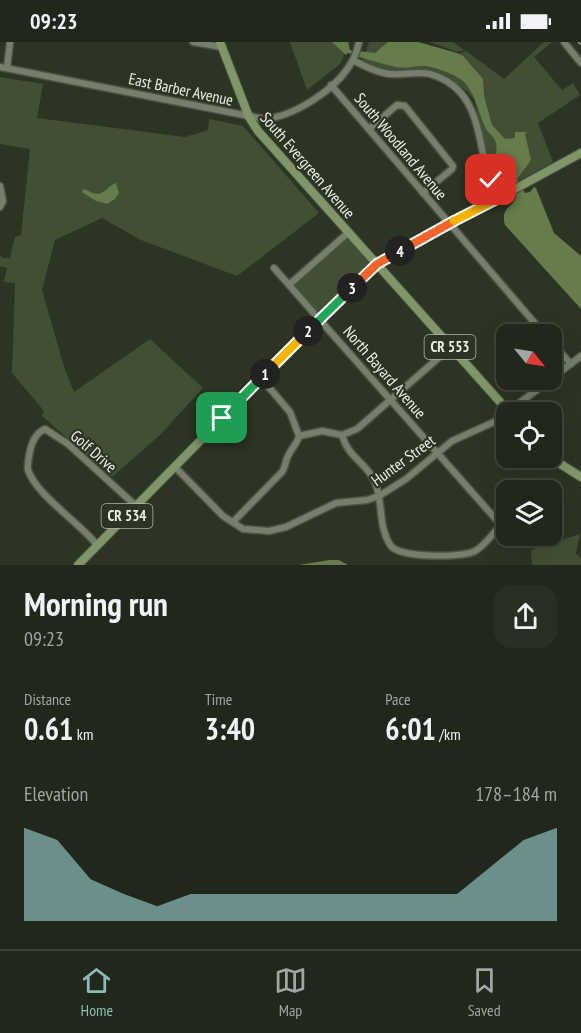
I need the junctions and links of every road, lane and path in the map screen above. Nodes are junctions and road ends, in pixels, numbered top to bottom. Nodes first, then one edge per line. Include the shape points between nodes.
1 (10, 42) edge
2 (194, 42) edge
3 (359, 42) edge
4 (564, 42) edge
5 (221, 44) edge
6 (355, 56) junction
7 (581, 63) edge
8 (4, 68) edge
9 (331, 85) junction
10 (249, 117) junction
11 (369, 129) junction
12 (581, 153) edge
13 (0, 186) edge
14 (423, 193) junction
15 (497, 199) junction
16 (0, 207) edge
17 (450, 224) junction
18 (349, 232) junction
19 (377, 264) junction
20 (274, 268) dead end
21 (290, 284) junction
22 (320, 319) junction
23 (535, 324) edge
24 (451, 347) junction
25 (562, 354) edge
26 (581, 356) edge
27 (571, 364) junction
28 (562, 371) edge
29 (261, 378) junction
30 (537, 390) edge
31 (391, 400) junction
32 (500, 402) edge
33 (522, 402) edge
34 (496, 420) edge
35 (342, 435) junction
36 (299, 436) junction
37 (437, 452) junction
38 (562, 465) edge
39 (175, 467) junction
40 (581, 477) edge
41 (379, 496) junction
42 (136, 507) junction
43 (233, 522) junction
44 (97, 545) junction
45 (78, 565) edge

1 - 8 street
2 - 5 street
3 - 6 street, East Barber Avenue
4 - 7 street
5 - 10 main road, South Evergreen Avenue / CR 553
6 - 9 street, East Barber Avenue
6 - 15 street via 390,74 429,74 449,83 465,97
8 - 10 street, East Barber Avenue
9 - 10 street, East Barber Avenue via 284,116
9 - 11 street, South Woodland Avenue
10 - 18 main road, South Evergreen Avenue / CR 553
11 - 14 street, South Woodland Avenue
11 - 14 street via 397,105 405,105 453,166
12 - 15 main road, CR 534
13 - 16 street
14 - 17 street, South Woodland Avenue
15 - 17 main road, CR 534
17 - 19 main road, CR 534
17 - 23 street, South Woodland Avenue
18 - 19 main road, South Evergreen Avenue / CR 553
18 - 21 street
19 - 22 main road, CR 534
19 - 24 main road, CR 553
20 - 21 street, North Bayard Avenue
21 - 22 street, North Bayard Avenue
22 - 29 main road, CR 534
22 - 31 street, North Bayard Avenue
24 - 31 street
24 - 32 main road, CR 553
25 - 27 street
26 - 27 street, Hunter Street
27 - 28 street, Hunter Street
29 - 36 street via 290,411
29 - 39 main road, CR 534
30 - 33 street, Hunter Street
31 - 35 street via 357,429
31 - 37 street, North Bayard Avenue
34 - 37 street, Hunter Street
35 - 36 street via 322,431
35 - 41 street via 352,456 374,479
36 - 43 street via 282,472
37 - 41 street, Hunter Street
37 - 41 street, North Bayard Avenue via 501,525 480,548 468,554 411,555 397,550 383,527
38 - 40 main road
39 - 42 main road, CR 534
39 - 43 street, Hunter Street
41 - 43 street, Hunter Street via 336,503 269,531 243,529
42 - 44 main road, CR 534
42 - 44 street, Golf Drive via 68,444 45,429 37,435 28,470 35,483
44 - 45 main road, CR 534

